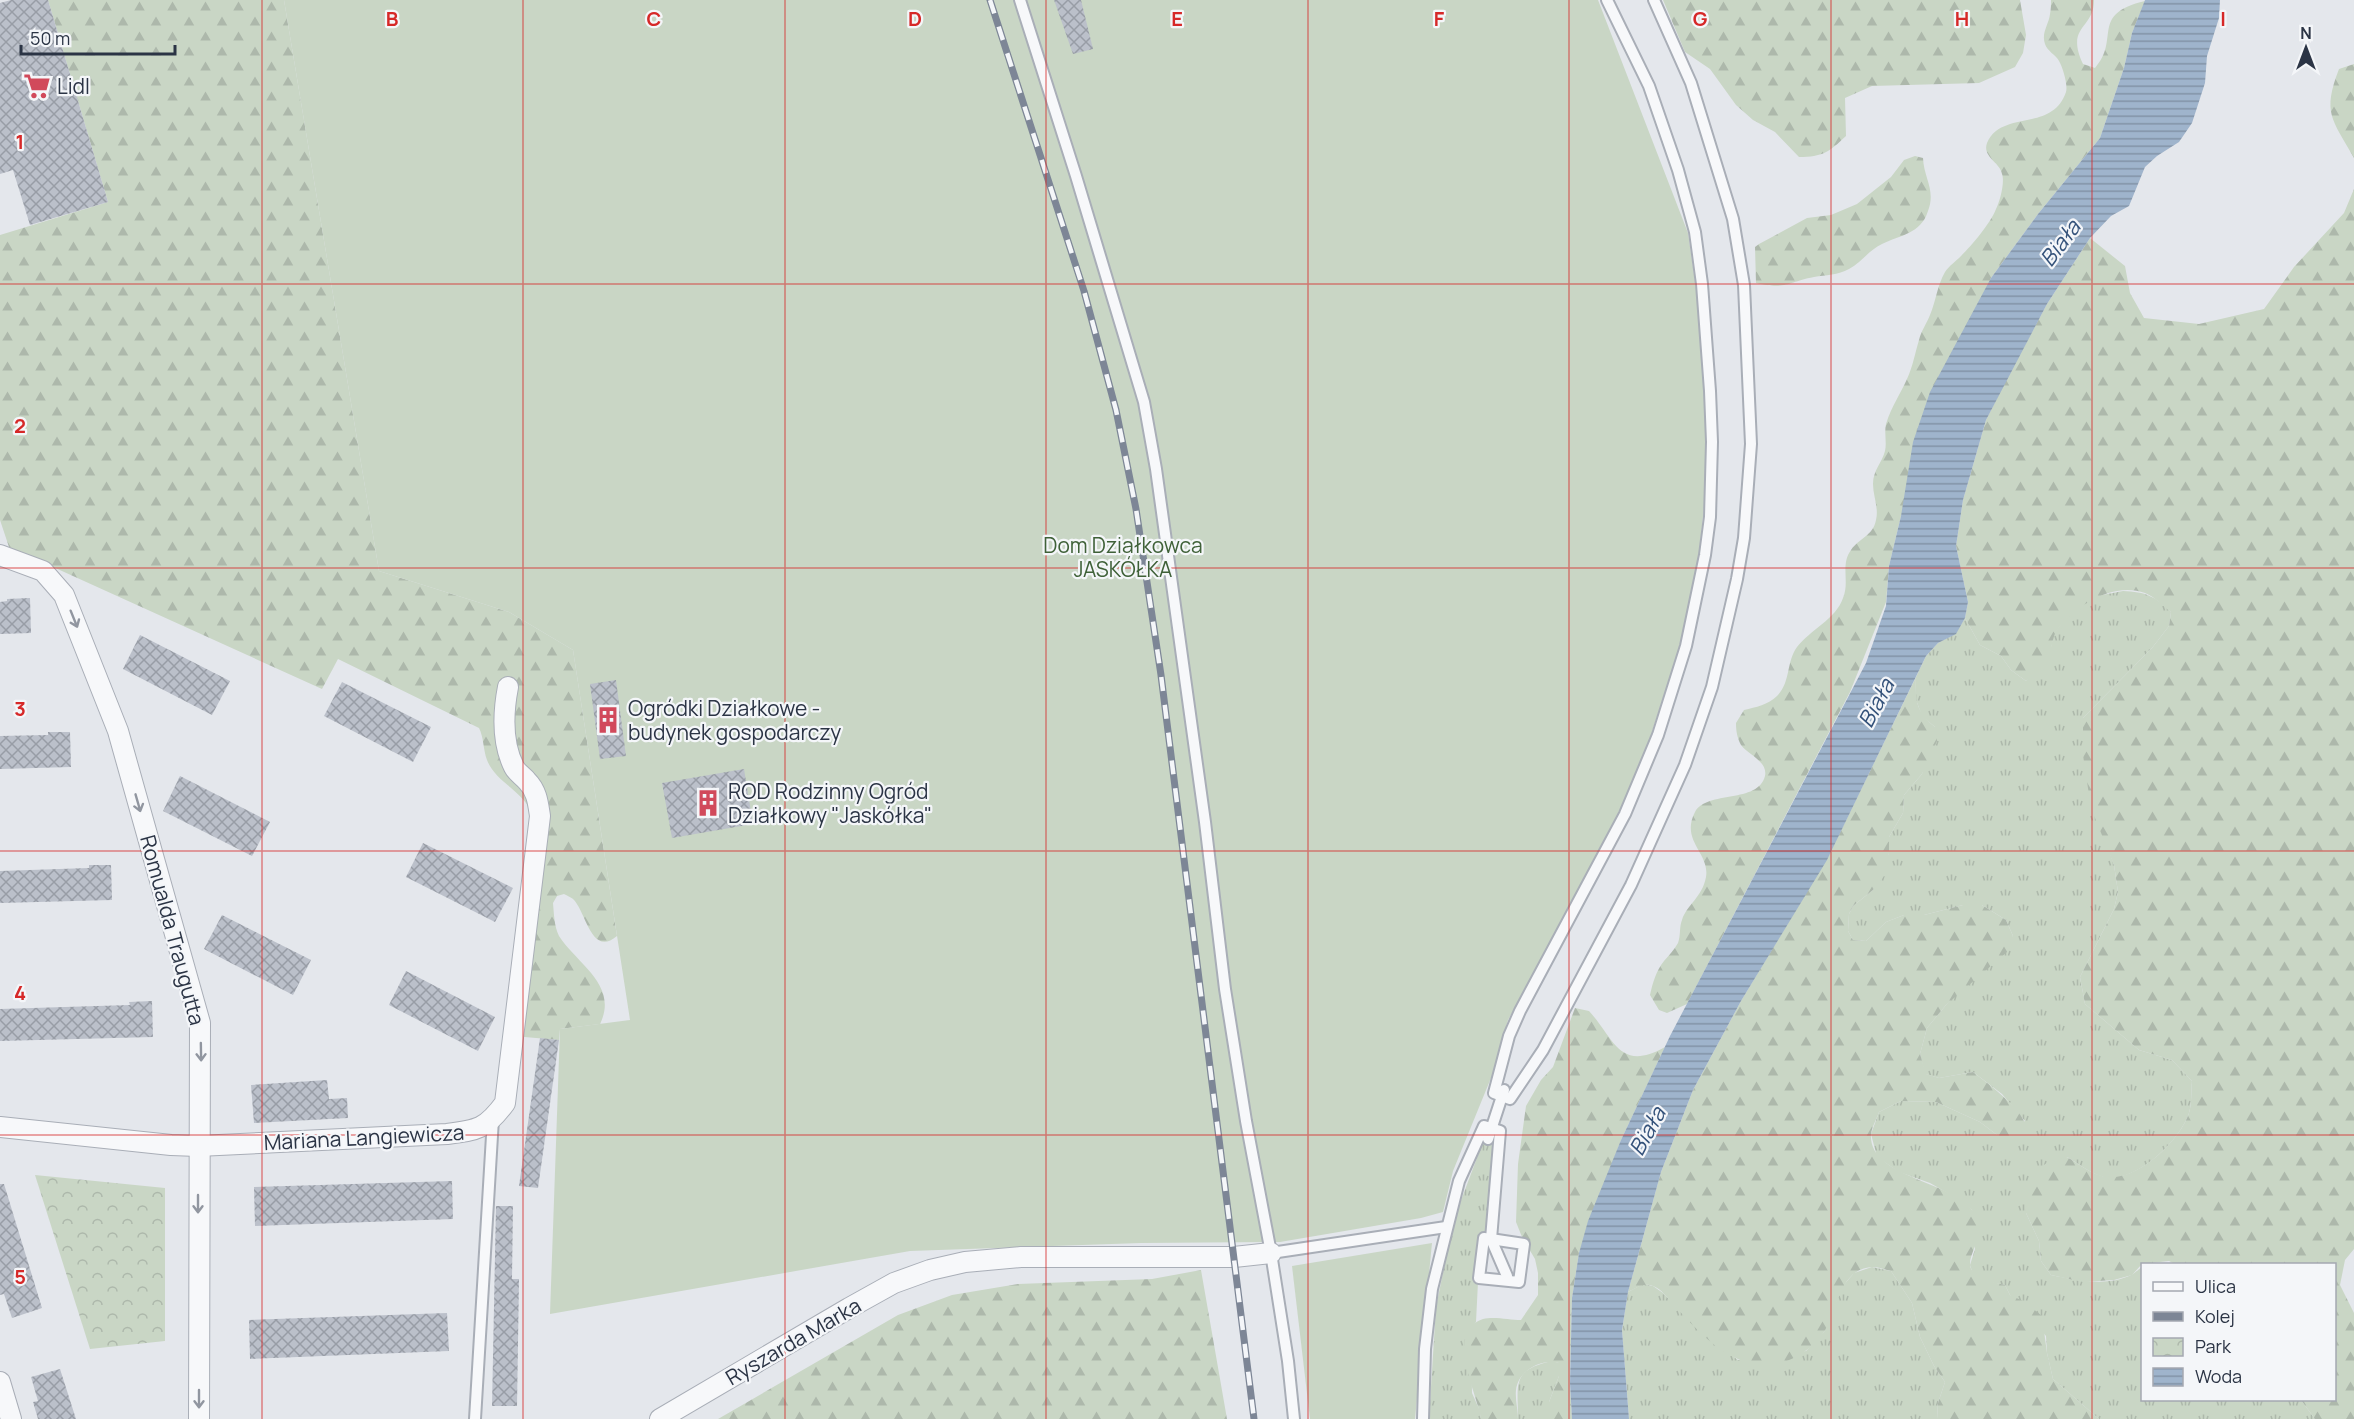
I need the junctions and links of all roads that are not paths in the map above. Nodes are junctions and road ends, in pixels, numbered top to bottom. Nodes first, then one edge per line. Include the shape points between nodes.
1 (1020, 0) edge
2 (1607, 0) edge
3 (1654, 0) edge
4 (0, 555) edge
5 (508, 687) dead end
6 (1503, 1093) junction
7 (493, 1119) junction
8 (0, 1127) edge
9 (1490, 1134) junction
10 (198, 1146) junction
11 (1446, 1227) junction
12 (1491, 1239) junction
13 (1271, 1253) junction
14 (1507, 1276) dead end
15 (0, 1382) edge
16 (11, 1419) edge
17 (199, 1419) edge
18 (475, 1419) edge
19 (662, 1419) edge
20 (1294, 1419) edge
21 (1423, 1419) edge

1 - 13 lane via 1144,402 1206,822 1226,989
2 - 6 lane via 1649,86 1695,232 1710,391 1710,516 1686,646 1658,735 1625,814 1509,1036 1494,1094
3 - 6 lane via 1691,83 1733,219 1744,285 1750,444 1744,538 1712,687 1676,787 1631,885 1543,1050 1510,1099
4 -> 10 street, Romualda Traugutta via 43,571 64,595 118,731 200,1023 202,1107
5 - 7 street, Mariana Langiewicza via 504,723 508,749 515,770 537,795 540,816 505,1104
6 - 9 lane
7 - 10 street, Mariana Langiewicza via 476,1131 447,1134
7 - 18 lane
8 - 10 street, Mariana Langiewicza
9 - 11 lane via 1484,1126 1459,1181
9 - 12 lane via 1500,1131
10 -> 17 street, Romualda Traugutta
11 - 13 lane
11 - 21 lane via 1432,1288
12 - 12 lane via 1484,1238 1479,1278 1519,1282 1524,1244
12 - 14 lane
13 - 19 street, Ryszarda Marka via 1234,1257 1021,1257 930,1270 894,1283 849,1308
13 - 20 lane
15 - 16 street

